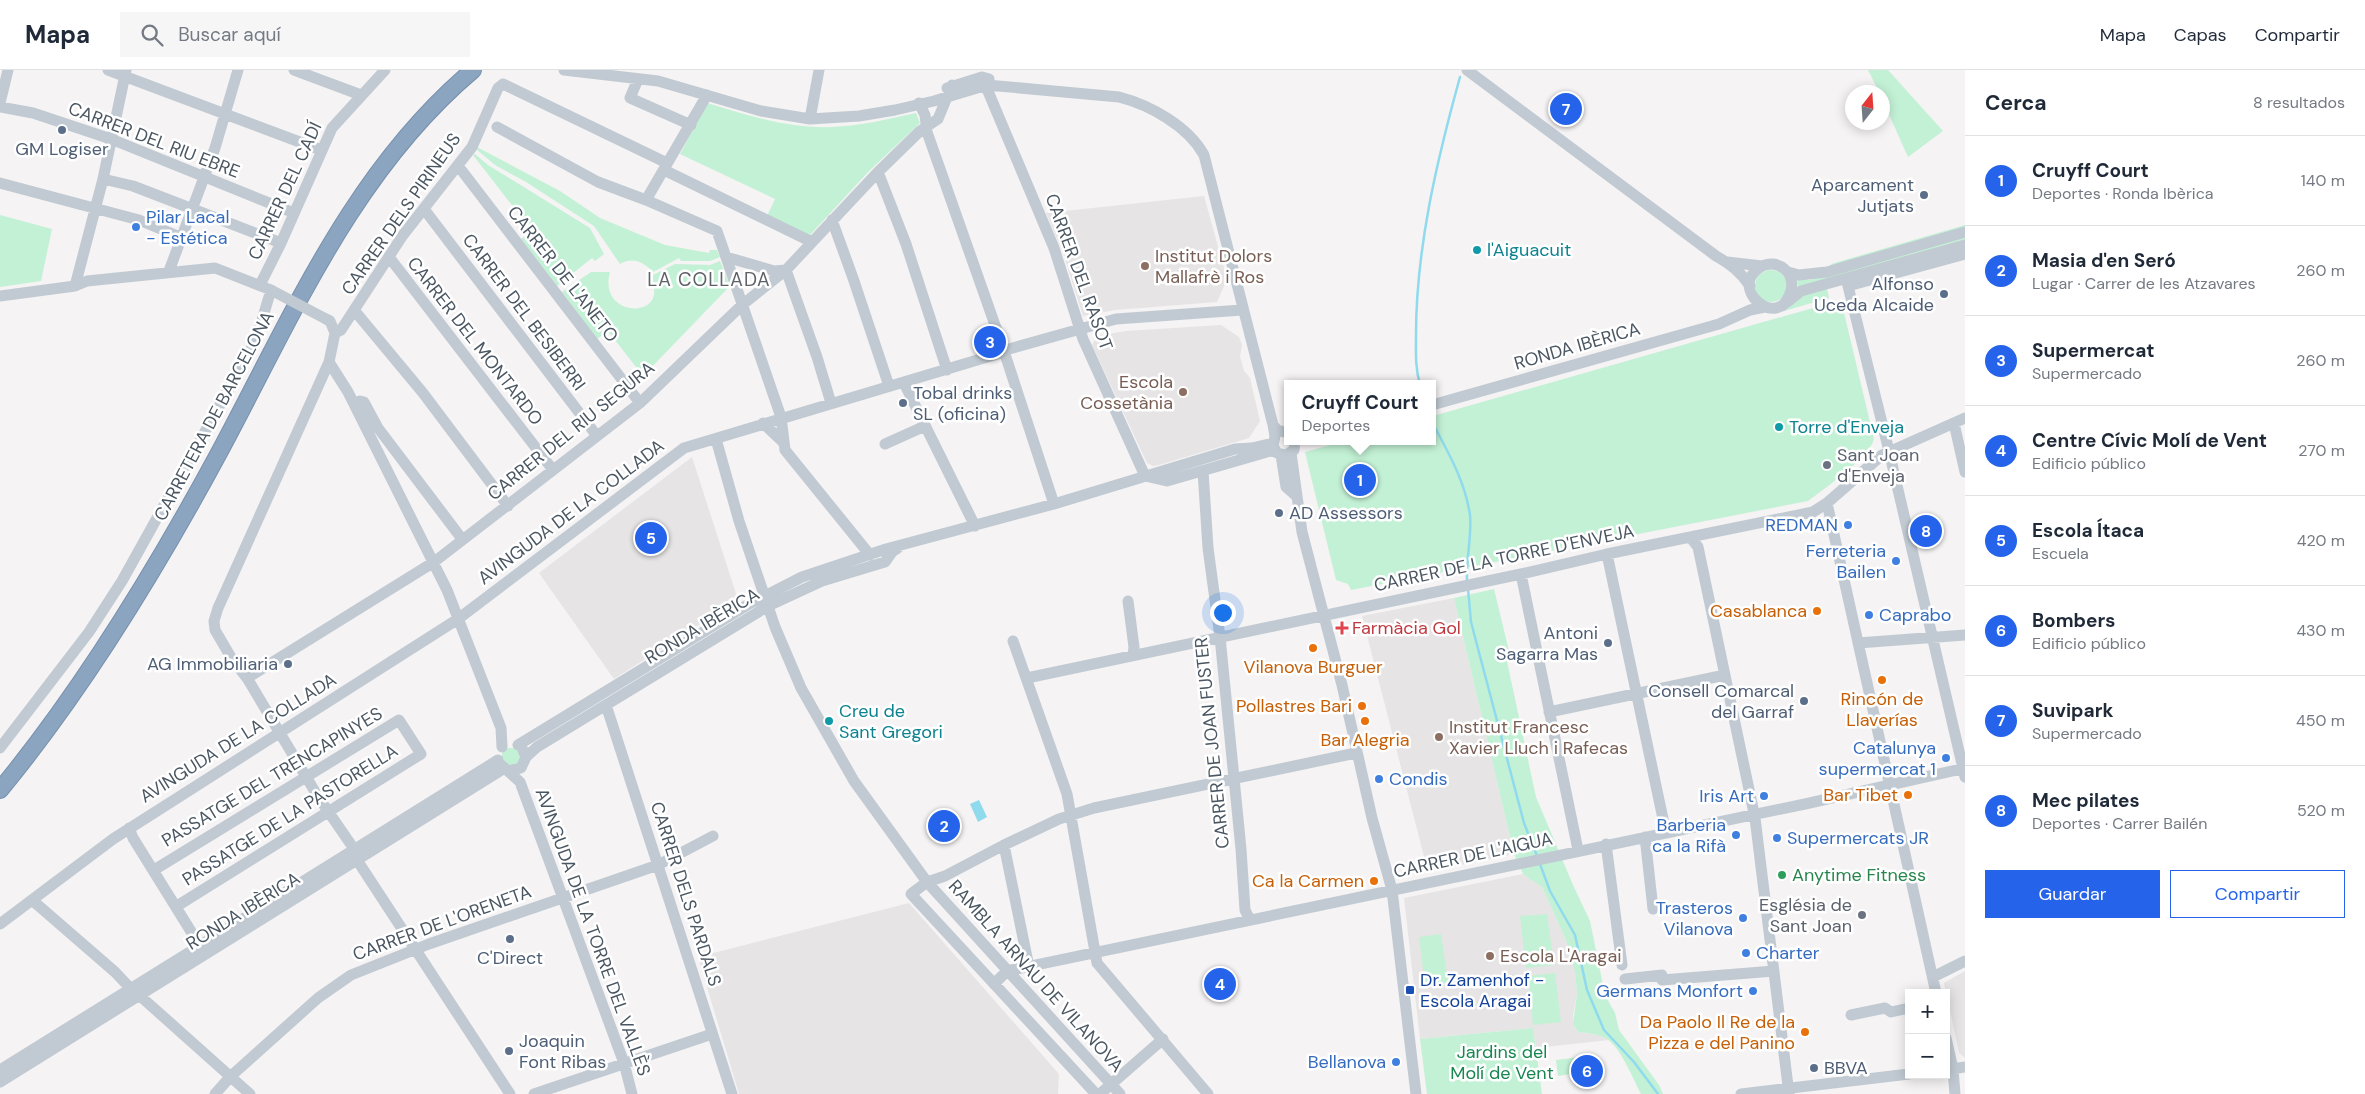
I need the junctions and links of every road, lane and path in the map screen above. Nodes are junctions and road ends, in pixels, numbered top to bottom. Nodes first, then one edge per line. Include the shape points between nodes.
1 (8, 70) edge
2 (108, 70) edge
3 (238, 70) edge
4 (294, 70) edge
5 (385, 70) edge
6 (474, 70) edge
7 (564, 70) edge
8 (819, 70) edge
9 (1467, 70) edge
10 (126, 72) edge
11 (638, 79) junction
12 (985, 81) junction
13 (950, 91) junction
14 (361, 95) junction
15 (708, 95) junction
16 (919, 103) junction
17 (0, 105) edge
18 (224, 114) junction
19 (810, 119) junction
20 (691, 124) junction
21 (497, 127) dead end
22 (926, 129) junction
23 (111, 140) junction
24 (321, 150) junction
25 (665, 166) junction
26 (459, 167) junction
27 (878, 172) junction
28 (203, 177) junction
29 (103, 179) junction
30 (0, 183) edge
31 (646, 200) junction
32 (94, 208) junction
33 (192, 208) junction
34 (424, 209) junction
35 (294, 213) junction
36 (832, 220) junction
37 (1965, 232) edge
38 (180, 237) junction
39 (812, 242) junction
40 (281, 243) junction
41 (1965, 244) edge
42 (1965, 254) edge
43 (389, 257) junction
44 (726, 257) junction
45 (1727, 262) junction
46 (1762, 266) junction
47 (786, 270) junction
48 (170, 272) junction
49 (1788, 272) junction
50 (1847, 282) junction
51 (260, 285) junction
52 (75, 286) junction
53 (271, 290) junction
54 (1750, 290) junction
55 (0, 296) edge
56 (742, 305) junction
57 (1782, 306) junction
58 (1765, 307) junction
59 (354, 310) junction
60 (1242, 310) junction
61 (1730, 319) junction
62 (1081, 329) junction
63 (335, 333) junction
64 (1004, 352) junction
65 (329, 362) junction
66 (947, 370) junction
67 (904, 382) junction
68 (889, 386) junction
69 (640, 403) junction
70 (831, 403) junction
71 (1436, 404) edge
72 (781, 417) junction
73 (1965, 418) edge
74 (763, 423) junction
75 (1954, 423) junction
76 (925, 426) junction
77 (597, 436) junction
78 (1284, 438) edge
79 (716, 439) junction
80 (1284, 441) edge
81 (1284, 441) edge
82 (783, 442) junction
83 (885, 444) dead end
84 (1285, 445) edge
85 (1889, 451) junction
86 (553, 470) junction
87 (1203, 471) junction
88 (1965, 472) edge
89 (1145, 476) junction
90 (394, 486) junction
91 (1827, 503) junction
92 (1054, 504) junction
93 (508, 506) junction
94 (975, 526) junction
95 (1691, 538) junction
96 (462, 539) junction
97 (904, 545) junction
98 (1607, 554) junction
99 (870, 555) junction
100 (434, 562) junction
101 (1521, 574) junction
102 (766, 600) junction
103 (1128, 601) dead end
104 (1323, 615) junction
105 (458, 619) junction
106 (1965, 635) edge
107 (1932, 636) junction
108 (1220, 637) junction
109 (1013, 641) dead end
110 (1858, 642) junction
111 (1133, 655) junction
112 (1724, 675) junction
113 (247, 678) junction
114 (1027, 678) junction
115 (1636, 693) junction
116 (606, 705) junction
117 (1549, 712) junction
118 (501, 728) junction
119 (279, 734) junction
120 (517, 745) junction
121 (502, 747) junction
122 (0, 748) edge
123 (1356, 753) junction
124 (421, 754) joint
125 (524, 762) junction
126 (503, 767) junction
127 (1964, 771) edge
128 (305, 776) junction
129 (1234, 779) junction
130 (520, 782) junction
131 (1890, 786) junction
132 (0, 790) edge
133 (328, 812) junction
134 (1754, 813) junction
135 (1071, 815) junction
136 (130, 828) junction
137 (1666, 833) junction
138 (713, 836) dead end
139 (1645, 837) junction
140 (1606, 844) junction
141 (1004, 845) junction
142 (1578, 850) junction
143 (355, 854) junction
144 (658, 865) junction
145 (154, 870) junction
146 (927, 882) junction
147 (1392, 890) junction
148 (563, 897) junction
149 (32, 900) junction
150 (177, 906) junction
151 (1653, 909) dead end
152 (1250, 920) junction
153 (0, 924) edge
154 (200, 946) junction
155 (417, 949) junction
156 (1096, 952) junction
157 (1965, 961) edge
158 (1622, 965) dead end
159 (1029, 967) junction
160 (1007, 971) junction
161 (1774, 971) junction
162 (1933, 977) junction
163 (1624, 979) dead end
164 (994, 984) junction
165 (1935, 989) edge
166 (135, 992) junction
167 (1905, 1009) edge
168 (1851, 1014) dead end
169 (712, 1034) junction
170 (1163, 1039) junction
171 (624, 1063) junction
172 (1965, 1067) edge
173 (1950, 1069) edge
174 (0, 1070) edge
175 (1905, 1075) edge
176 (231, 1076) junction
177 (0, 1082) edge
178 (1112, 1085) junction
179 (1789, 1091) edge
180 (215, 1094) edge
181 (250, 1094) edge
182 (510, 1094) edge
183 (534, 1094) edge
184 (632, 1094) edge
185 (732, 1094) edge
186 (1098, 1094) edge
187 (1120, 1094) edge
188 (1208, 1094) edge
189 (1416, 1094) edge
190 (1741, 1094) edge
191 (1955, 1094) edge

1 - 17 street
2 - 10 street
3 - 18 street
4 - 14 street
5 - 14 street, CARRER DEL CADÍ
6 - 132 highway, CARRETERA DE BARCELONA via 411,130 355,203 302,292 207,476 140,591 42,736
7 - 11 street
8 - 19 street
9 - 45 street
10 - 18 street
10 - 23 street
11 - 15 street via 658,81
11 - 20 street via 630,98
12 - 13 street
12 - 60 street via 1119,97 1134,101 1175,124 1200,148 1210,171
12 - 62 street, CARRER DEL RASOT via 1054,248
13 - 16 street
13 - 22 street, CARRER DEL RIU SEGURA via 938,119
14 - 24 street, CARRER DEL CADÍ via 332,128
15 - 19 street via 761,111
15 - 20 street
16 - 19 street via 859,116
16 - 22 street via 925,115
17 - 23 street, CARRER DEL RIU EBRE
18 - 24 street
18 - 28 street
20 - 25 street
21 - 31 street via 598,182
22 - 27 street, CARRER DEL RIU SEGURA via 920,131
22 - 64 street
23 - 28 street, CARRER DEL RIU EBRE
23 - 29 street
24 - 35 street, CARRER DEL CADÍ
25 - 26 street, CARRER DELS PIRINEUS via 503,84 498,88 472,147
25 - 31 street
25 - 39 street
26 - 34 street, CARRER DELS PIRINEUS
26 - 69 street, CARRER DE L'ANETO
27 - 36 street, CARRER DEL RIU SEGURA
27 - 66 street via 906,244
28 - 33 street
28 - 35 street, CARRER DEL RIU EBRE
29 - 32 street
29 - 33 street via 133,186
30 - 32 street
31 - 44 street via 717,231
32 - 38 street via 139,220
32 - 52 street
33 - 38 street
33 - 40 street
34 - 43 street, CARRER DELS PIRINEUS
34 - 77 street, CARRER DEL BESIBERRI
35 - 40 street, CARRER DEL CADÍ
36 - 39 street, CARRER DEL RIU SEGURA
36 - 68 street
37 - 49 street via 1827,272 1799,275
38 - 48 street
39 - 47 street, CARRER DEL RIU SEGURA
40 - 51 street, CARRER DEL CADÍ
41 - 50 street
42 - 50 street
43 - 59 street, CARRER DELS PIRINEUS
43 - 86 street, CARRER DEL MONTARDO
44 - 47 street via 774,272
44 - 56 street
45 - 46 street
45 - 54 street via 1740,273
46 - 49 street via 1778,265
46 - 54 street via 1751,277
47 - 56 street, CARRER DEL RIU SEGURA
47 - 70 street
48 - 51 street via 215,268
48 - 52 street via 87,280
49 - 57 street via 1793,288
50 - 57 street via 1801,291
50 - 85 street
51 - 53 street
52 - 55 street
53 - 63 street, bridge via 330,321
53 - 122 street via 256,340 122,581 89,632
54 - 58 street via 1758,303
54 - 61 street
56 - 69 street, CARRER DEL RIU SEGURA
56 - 72 street
57 - 58 street, RONDA IBÈRICA
58 - 61 street, RONDA IBÈRICA
59 - 63 street, CARRER DELS PIRINEUS via 341,330
59 - 93 street via 424,394
60 - 62 street, AVINGUDA DE LA COLLADA via 1116,319
60 - 78 street
61 - 71 street, RONDA IBÈRICA
62 - 64 street, AVINGUDA DE LA COLLADA
62 - 89 street, CARRER DEL RASOT via 1083,340
63 - 65 street
64 - 66 street, AVINGUDA DE LA COLLADA
64 - 92 street
65 - 90 street via 348,392
65 - 113 street via 214,621 215,630
66 - 67 street, AVINGUDA DE LA COLLADA
67 - 68 street, AVINGUDA DE LA COLLADA
67 - 76 street
68 - 70 street, AVINGUDA DE LA COLLADA
69 - 77 street, CARRER DEL RIU SEGURA
70 - 72 street, AVINGUDA DE LA COLLADA
72 - 74 street, AVINGUDA DE LA COLLADA
72 - 82 street
73 - 75 street, CARRER DE LA TORRE D'ENVEJA
74 - 79 street, AVINGUDA DE LA COLLADA
74 - 82 street
75 - 85 street, CARRER DE LA TORRE D'ENVEJA
75 - 88 street
76 - 83 street
76 - 94 street
77 - 86 street, CARRER DEL RIU SEGURA
79 - 102 street, RAMBLA ARNAU DE VILANOVA
79 - 105 street, AVINGUDA DE LA COLLADA via 684,448
80 - 87 street, RONDA IBÈRICA
81 - 89 street, RONDA IBÈRICA via 1235,449
82 - 99 street via 785,450
84 - 104 street via 1286,487 1295,495
85 - 91 street, CARRER DE LA TORRE D'ENVEJA
85 - 107 street
86 - 93 street, CARRER DEL RIU SEGURA
87 - 89 street, RONDA IBÈRICA via 1167,481
87 - 108 street, CARRER DE JOAN FUSTER
89 - 92 street, RONDA IBÈRICA
90 - 96 street via 360,401 364,402 378,428
90 - 100 street
91 - 95 street, CARRER DE LA TORRE D'ENVEJA via 1813,512
91 - 110 street
92 - 94 street, RONDA IBÈRICA
93 - 96 street, CARRER DEL RIU SEGURA
94 - 97 street, RONDA IBÈRICA
95 - 98 street, CARRER DE LA TORRE D'ENVEJA
95 - 112 street via 1698,547
96 - 100 street, CARRER DEL RIU SEGURA
97 - 99 street, RONDA IBÈRICA
97 - 102 street, RONDA IBÈRICA via 892,552 885,562
98 - 101 street, CARRER DE LA TORRE D'ENVEJA
98 - 115 street
99 - 102 street, RONDA IBÈRICA via 818,571
100 - 105 street
100 - 113 street, CARRER DEL RIU SEGURA
101 - 104 street, CARRER DE LA TORRE D'ENVEJA
101 - 117 street
102 - 116 street, RONDA IBÈRICA
102 - 120 street, RONDA IBÈRICA
102 - 146 street, RAMBLA ARNAU DE VILANOVA via 801,688 833,745 861,793
103 - 111 street
104 - 108 street, CARRER DE LA TORRE D'ENVEJA
104 - 123 street
105 - 118 street
105 - 119 street, AVINGUDA DE LA COLLADA
106 - 107 street
107 - 110 street
107 - 127 street
108 - 111 street, CARRER DE LA TORRE D'ENVEJA
108 - 129 street, CARRER DE JOAN FUSTER
109 - 114 street
110 - 131 street
111 - 114 street, CARRER DE LA TORRE D'ENVEJA
112 - 115 street
112 - 134 street
113 - 119 street
114 - 135 street via 1067,794
115 - 117 street
115 - 137 street
116 - 125 street, RONDA IBÈRICA via 537,747
116 - 144 street, CARRER DELS PARDALS
117 - 142 street
118 - 120 street
118 - 121 street
119 - 128 street
119 - 136 street, AVINGUDA DE LA COLLADA
120 - 121 street, RONDA IBÈRICA
120 - 125 street via 524,750
121 - 126 street via 498,753
123 - 129 street
123 - 147 street
124 - 128 street, PASSATGE DEL TRENCAPINYES via 399,720
124 - 133 street, PASSATGE DE LA PASTORELLA
125 - 126 street, RONDA IBÈRICA
125 - 130 street, AVINGUDA DE LA TORRE DEL VALLÈS
126 - 130 street, AVINGUDA DE LA TORRE DEL VALLÈS
126 - 143 street, RONDA IBÈRICA
127 - 131 street, CARRER DE L'AIGUA
128 - 133 street
128 - 145 street, PASSATGE DEL TRENCAPINYES
129 - 135 street
129 - 152 street, CARRER DE JOAN FUSTER via 1244,910
130 - 148 street, AVINGUDA DE LA TORRE DEL VALLÈS
131 - 134 street, CARRER DE L'AIGUA
131 - 162 street
133 - 143 street
133 - 150 street, PASSATGE DE LA PASTORELLA
134 - 137 street, CARRER DE L'AIGUA
134 - 161 street
135 - 141 street
135 - 156 street
136 - 145 street
136 - 149 street, AVINGUDA DE LA COLLADA
137 - 139 street, CARRER DE L'AIGUA
138 - 144 street, CARRER DE L'ORENETA
139 - 140 street, CARRER DE L'AIGUA
139 - 151 street
140 - 142 street, CARRER DE L'AIGUA
140 - 158 street
141 - 146 street
141 - 159 street
142 - 147 street, CARRER DE L'AIGUA
143 - 154 street, RONDA IBÈRICA
143 - 155 street
143 - 166 street, RONDA IBÈRICA
144 - 148 street, CARRER DE L'ORENETA
144 - 169 street, CARRER DELS PARDALS
145 - 150 street
146 - 160 street, RAMBLA ARNAU DE VILANOVA
146 - 164 street, RAMBLA ARNAU DE VILANOVA via 911,894
147 - 152 street, CARRER DE L'AIGUA
147 - 189 street
148 - 155 street, CARRER DE L'ORENETA
148 - 171 street, AVINGUDA DE LA TORRE DEL VALLÈS
149 - 153 street, AVINGUDA DE LA COLLADA
149 - 166 street
150 - 154 street
152 - 156 street, CARRER DE L'AIGUA
154 - 166 street, RONDA IBÈRICA
155 - 176 street, CARRER DE L'ORENETA via 351,975 318,998
155 - 182 street
156 - 159 street, CARRER DE L'AIGUA
156 - 170 street via 1097,962
157 - 162 street
159 - 160 street, CARRER DE L'AIGUA
160 - 164 street
160 - 178 street, RAMBLA ARNAU DE VILANOVA
161 - 163 street via 1662,980 1662,975
161 - 179 street
162 - 165 street
164 - 186 street, RAMBLA ARNAU DE VILANOVA
166 - 174 street, RONDA IBÈRICA
166 - 176 street
166 - 177 street, RONDA IBÈRICA
167 - 168 street via 1891,1012 1885,1008
169 - 171 street
169 - 185 street, CARRER DELS PARDALS
170 - 178 street
170 - 188 street
171 - 183 street
171 - 184 street, AVINGUDA DE LA TORRE DEL VALLÈS
172 - 173 street
173 - 191 street
175 - 179 street
176 - 180 street, CARRER DE L'ORENETA
176 - 181 street
178 - 186 street
178 - 187 street, RAMBLA ARNAU DE VILANOVA
179 - 190 street

